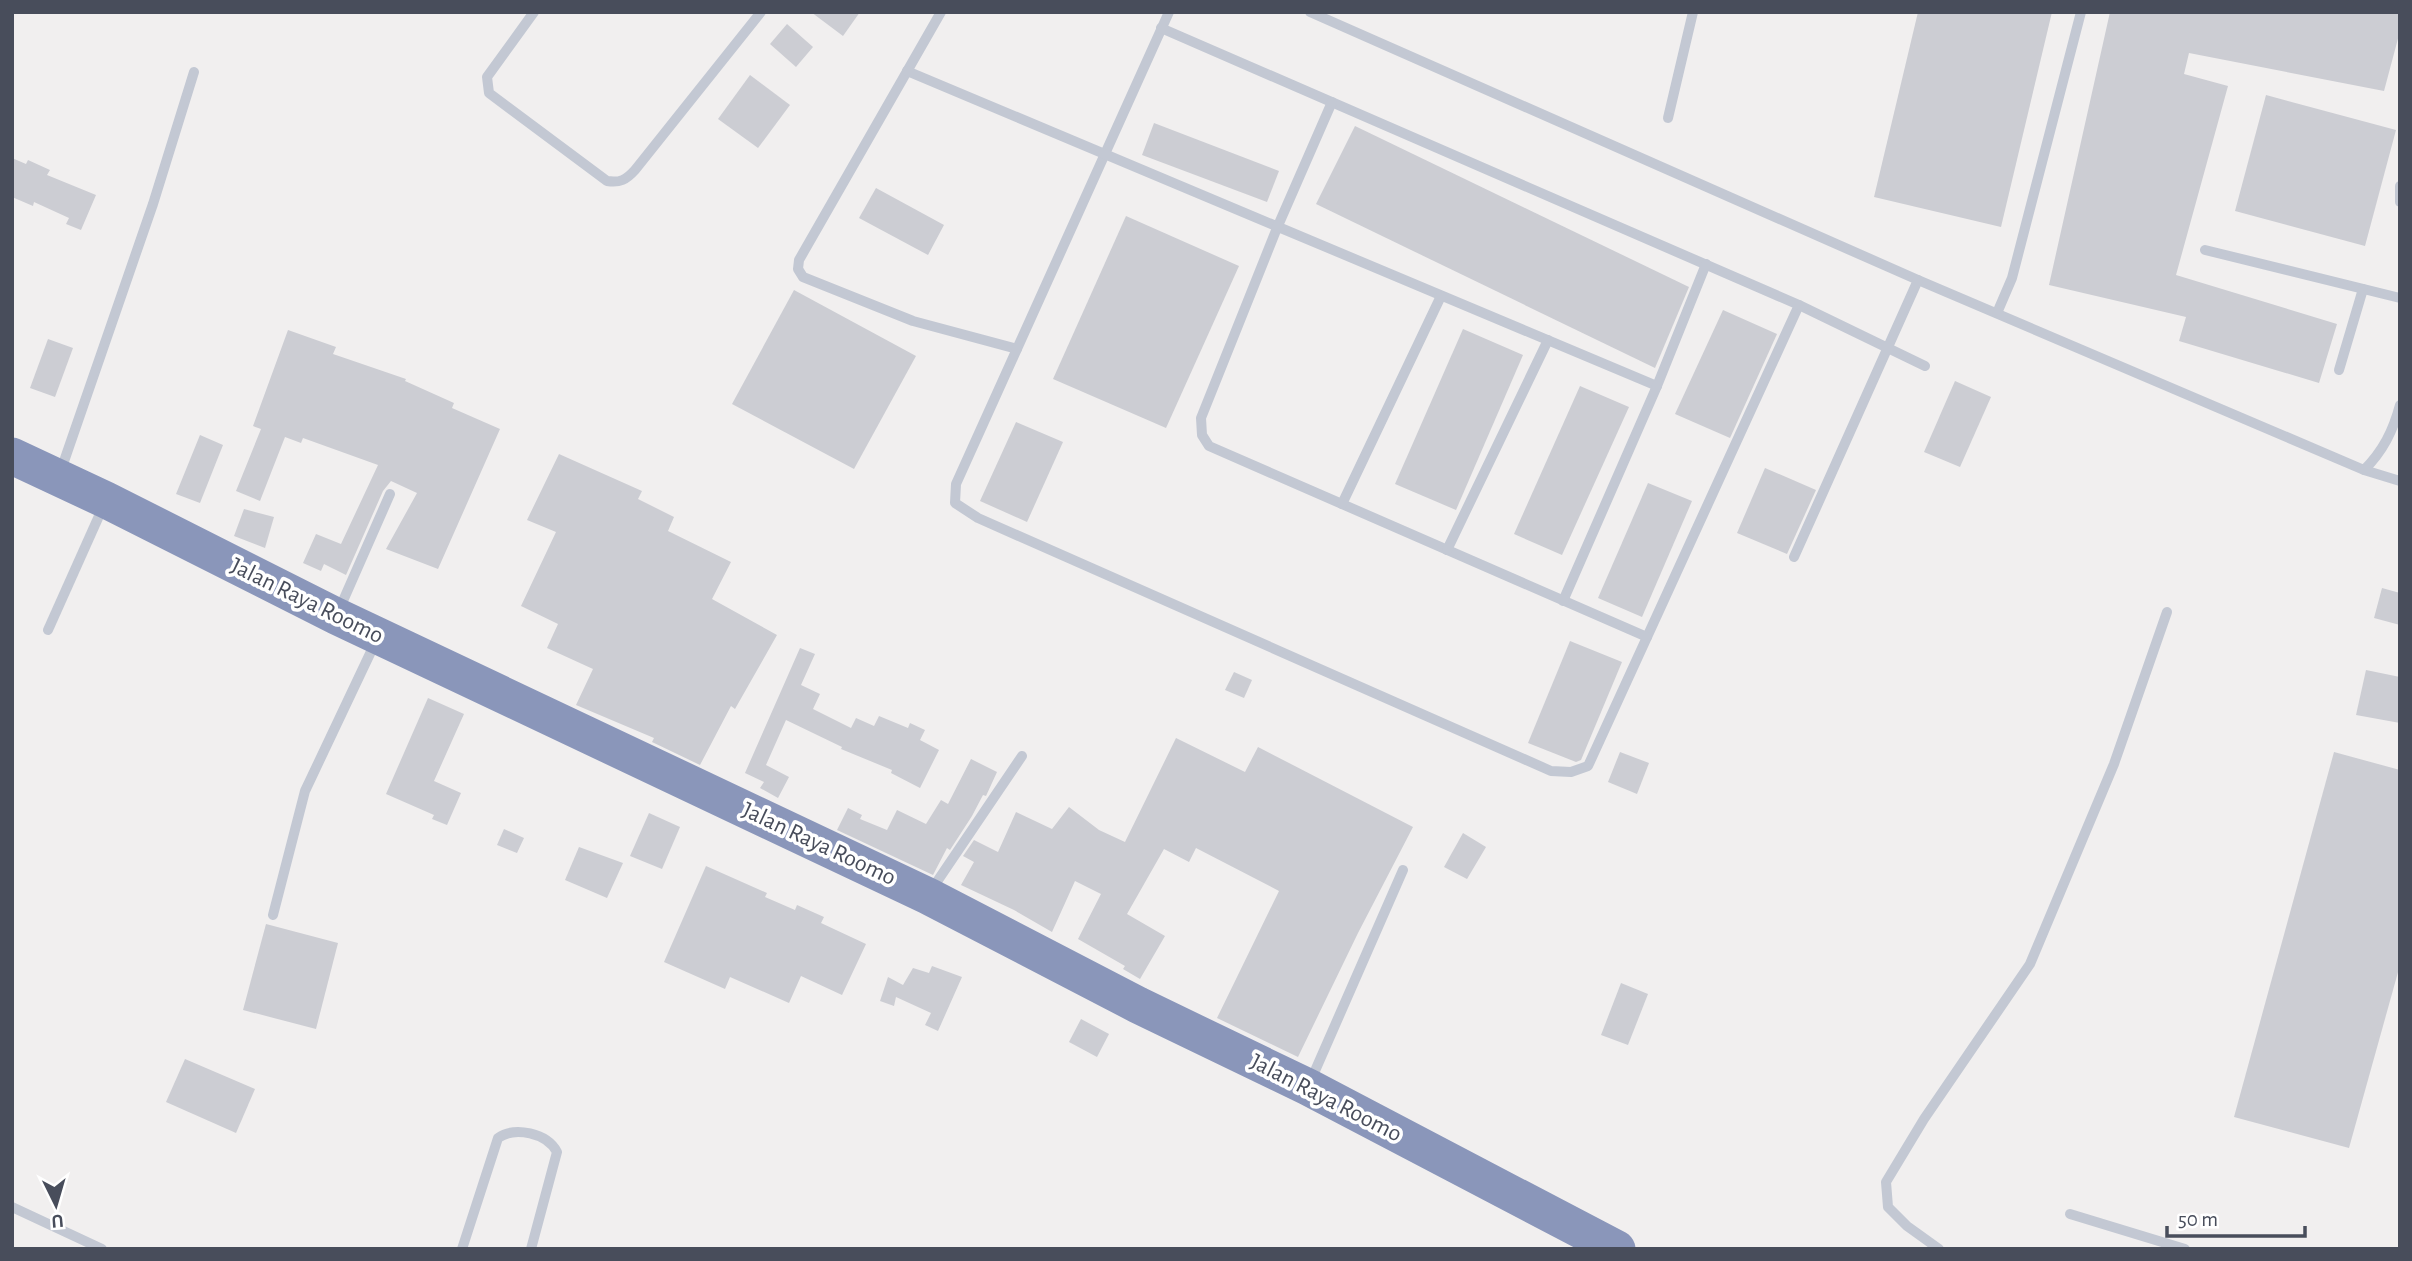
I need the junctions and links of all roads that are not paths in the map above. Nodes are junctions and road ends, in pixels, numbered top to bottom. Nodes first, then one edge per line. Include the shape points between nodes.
1 (534, 12) edge
2 (761, 12) edge
3 (942, 12) edge
4 (1169, 12) edge
5 (1310, 12) edge
6 (1693, 12) edge
7 (2081, 12) edge
8 (1161, 28) junction
9 (907, 71) junction
10 (194, 72) dead end
11 (1332, 102) junction
12 (1668, 118) dead end
13 (1105, 156) junction
14 (2400, 186) edge
15 (2400, 202) edge
16 (1277, 228) junction
17 (2205, 250) dead end
18 (1706, 264) junction
19 (1918, 280) junction
20 (2363, 289) junction
21 (1441, 296) junction
22 (2400, 298) edge
23 (1799, 305) junction
24 (1997, 313) junction
25 (1548, 341) junction
26 (1888, 348) junction
27 (1017, 349) junction
28 (1925, 366) dead end
29 (2339, 370) dead end
30 (1657, 386) junction
31 (2400, 405) edge
32 (12, 456) edge
33 (2364, 470) junction
34 (58, 477) junction
35 (2397, 482) edge
36 (390, 494) dead end
37 (106, 500) junction
38 (1342, 504) junction
39 (1447, 550) junction
40 (1794, 557) dead end
41 (1563, 601) junction
42 (2167, 612) dead end
43 (336, 616) junction
44 (48, 631) dead end
45 (378, 636) junction
46 (1647, 637) junction
47 (1022, 756) dead end
48 (1403, 870) dead end
49 (928, 896) junction
50 (273, 915) dead end
51 (1308, 1087) junction
52 (12, 1206) edge
53 (2070, 1214) dead end
54 (102, 1249) edge
55 (462, 1249) edge
56 (531, 1249) edge
57 (1617, 1249) edge
58 (1939, 1249) edge
59 (2185, 1249) edge

1 - 2 lane via 487,77 489,93 607,181 616,183 635,170
3 - 9 lane
4 - 8 lane
5 - 19 lane
6 - 12 lane
7 - 24 lane via 2012,278
8 - 11 lane
8 - 13 lane
9 - 13 lane
9 - 27 lane via 799,260 800,274 913,321
10 - 34 lane
11 - 16 lane
11 - 18 lane
13 - 16 lane
13 - 27 lane
14 - 15 lane
16 - 21 lane
16 - 38 lane via 1201,418 1202,435 1209,446
17 - 20 lane
18 - 23 lane
18 - 30 lane
19 - 24 lane
19 - 26 lane
20 - 22 lane
20 - 29 lane
21 - 25 lane
21 - 38 lane
23 - 26 lane
23 - 46 lane
24 - 33 lane
25 - 30 lane
25 - 39 lane
26 - 28 lane
26 - 40 lane
27 - 46 lane via 956,484 955,503 978,518 1550,771 1571,772 1588,766
30 - 41 lane
31 - 33 lane via 2394,430
32 - 34 highway, Jalan Raya Roomo
33 - 35 lane
34 - 37 highway, Jalan Raya Roomo
36 - 43 lane
37 - 43 highway, Jalan Raya Roomo
37 - 44 lane
38 - 39 lane
39 - 41 lane
41 - 46 lane
42 - 58 lane via 2114,764 2030,964 1885,1182 1888,1207
43 - 45 highway, Jalan Raya Roomo
45 - 49 highway, Jalan Raya Roomo
45 - 50 lane via 305,791
47 - 49 lane
48 - 51 lane
49 - 51 highway, Jalan Raya Roomo
51 - 57 highway, Jalan Raya Roomo
52 - 54 lane
53 - 59 lane
55 - 56 lane via 498,1138 515,1130 546,1139 557,1152

